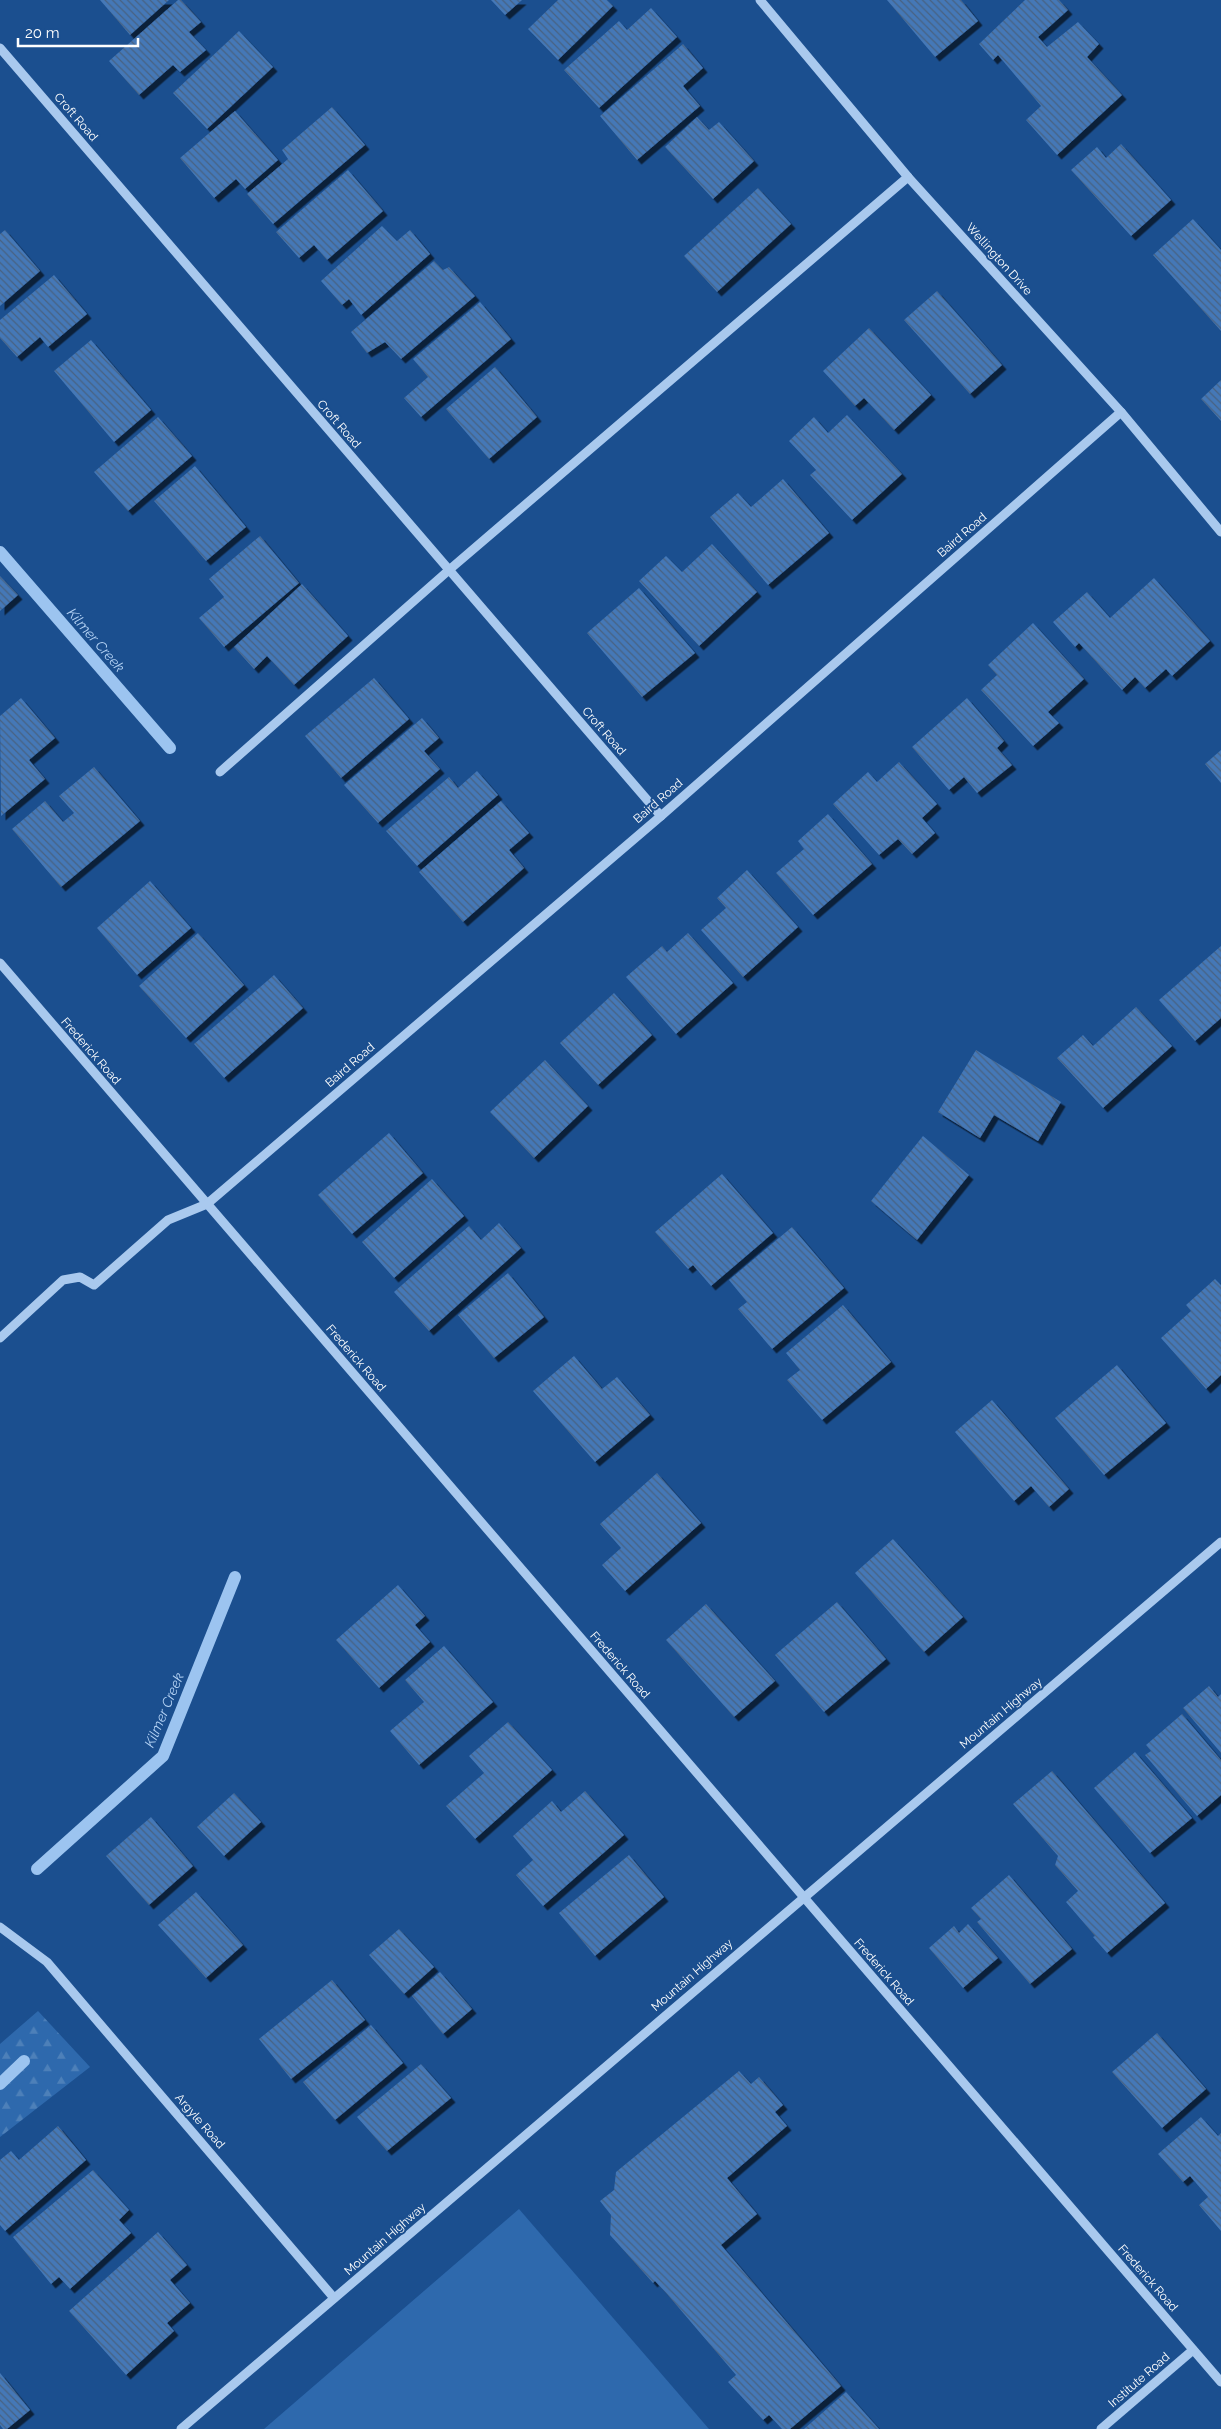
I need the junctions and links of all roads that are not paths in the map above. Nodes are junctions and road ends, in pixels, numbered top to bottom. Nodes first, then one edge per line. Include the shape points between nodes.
1 (760, 0) edge
2 (0, 48) edge
3 (908, 178) junction
4 (1121, 412) junction
5 (1221, 532) edge
6 (449, 570) junction
7 (220, 772) dead end
8 (661, 816) junction
9 (0, 963) edge
10 (207, 1204) junction
11 (0, 1338) edge
12 (1221, 1542) edge
13 (802, 1897) junction
14 (0, 1927) edge
15 (334, 2298) junction
16 (1193, 2350) junction
17 (1221, 2382) edge
18 (181, 2429) edge
19 (1101, 2429) edge

1 - 3 street, Wellington Drive
2 - 6 street, Croft Road
3 - 4 street, Wellington Drive
3 - 6 street
4 - 5 street, Wellington Drive
4 - 8 street, Baird Road
6 - 7 street
6 - 8 street, Croft Road
8 - 10 street, Baird Road
9 - 10 street, Frederick Road
10 - 11 street, Baird Road via 168,1220 94,1285 80,1277 63,1280
10 - 13 street, Frederick Road
12 - 13 street, Mountain Highway
13 - 15 street, Mountain Highway
13 - 16 street, Frederick Road
14 - 15 street, Argyle Road via 47,1962
15 - 18 street, Mountain Highway
16 - 17 street, Frederick Road
16 - 19 street, Institute Road

